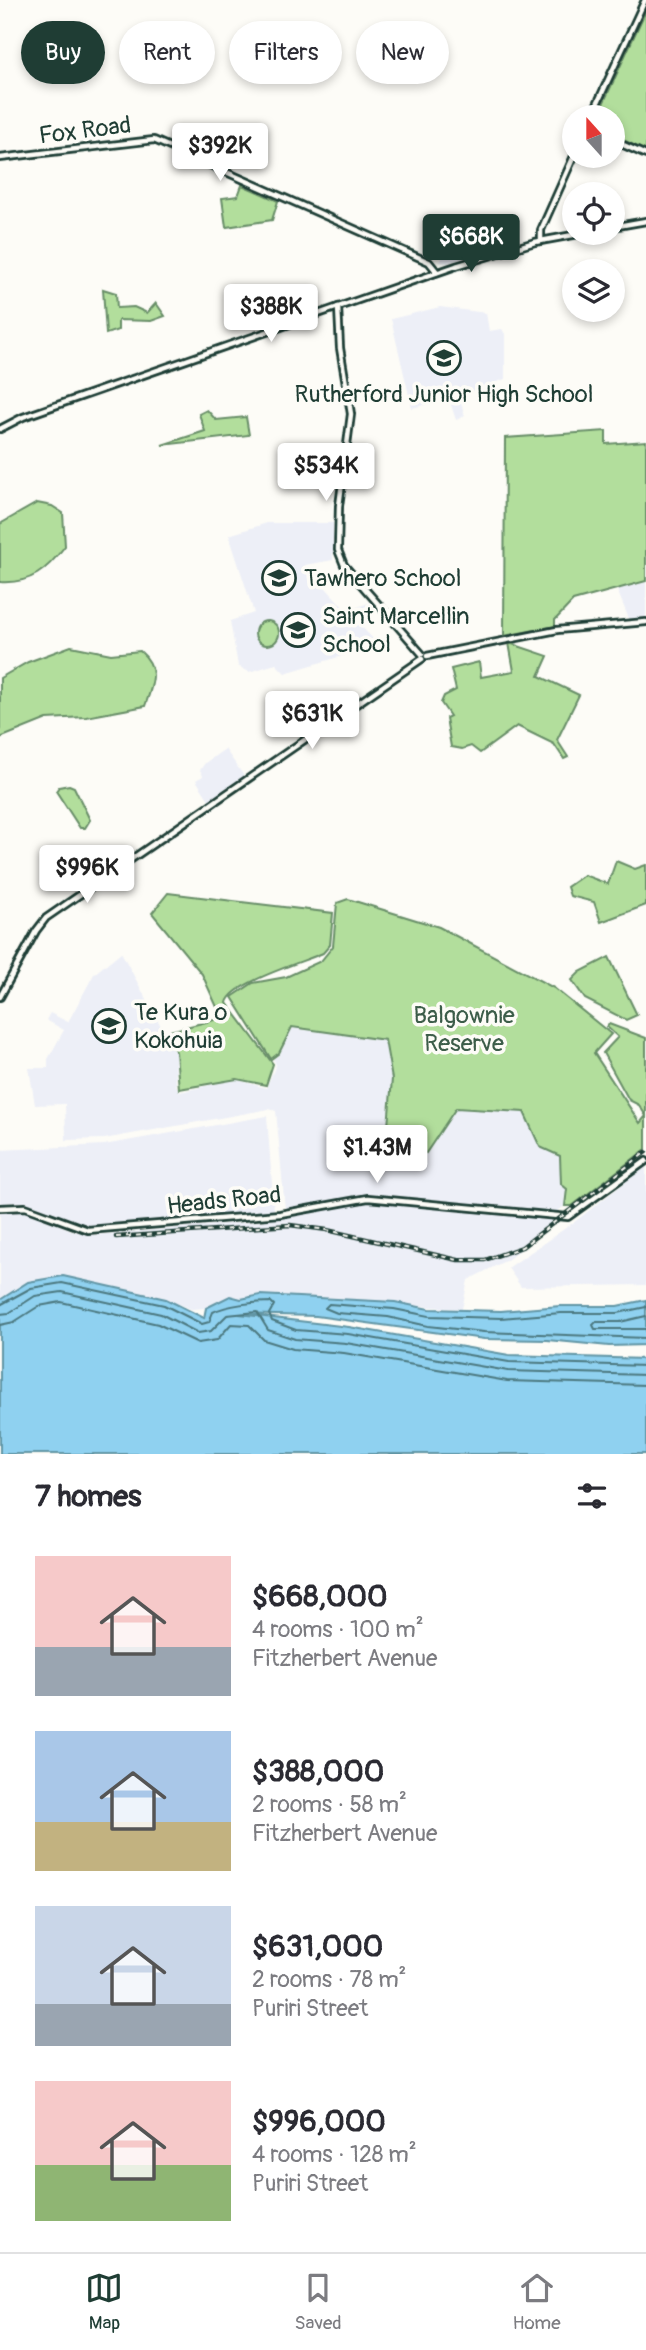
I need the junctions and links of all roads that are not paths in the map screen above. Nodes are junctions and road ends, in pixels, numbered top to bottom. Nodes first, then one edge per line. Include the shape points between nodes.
1 (645, 0) edge
2 (597, 105) edge
3 (625, 146) edge
4 (646, 155) edge
5 (0, 158) edge
6 (569, 168) edge
7 (646, 221) edge
8 (625, 225) edge
9 (562, 237) edge
10 (541, 241) junction
11 (438, 272) junction
12 (355, 301) junction
13 (337, 307) junction
14 (340, 315) junction
15 (0, 429) edge
16 (646, 622) edge
17 (424, 656) junction
18 (0, 997) edge
19 (646, 1161) edge
20 (0, 1208) edge

1 - 2 main road
3 - 4 main road
5 - 11 main road, Fox Road via 154,140 429,262
6 - 10 main road via 541,230
7 - 8 main road
9 - 10 main road
10 - 11 main road
11 - 12 main road
12 - 13 main road
12 - 14 main road
13 - 14 main road
13 - 15 main road
14 - 17 main road via 340,348 352,419 339,499 338,555
16 - 17 main road via 541,633
17 - 18 main road via 46,918
19 - 20 main road, Heads Road via 568,1217 368,1198 280,1214 88,1230 25,1206

